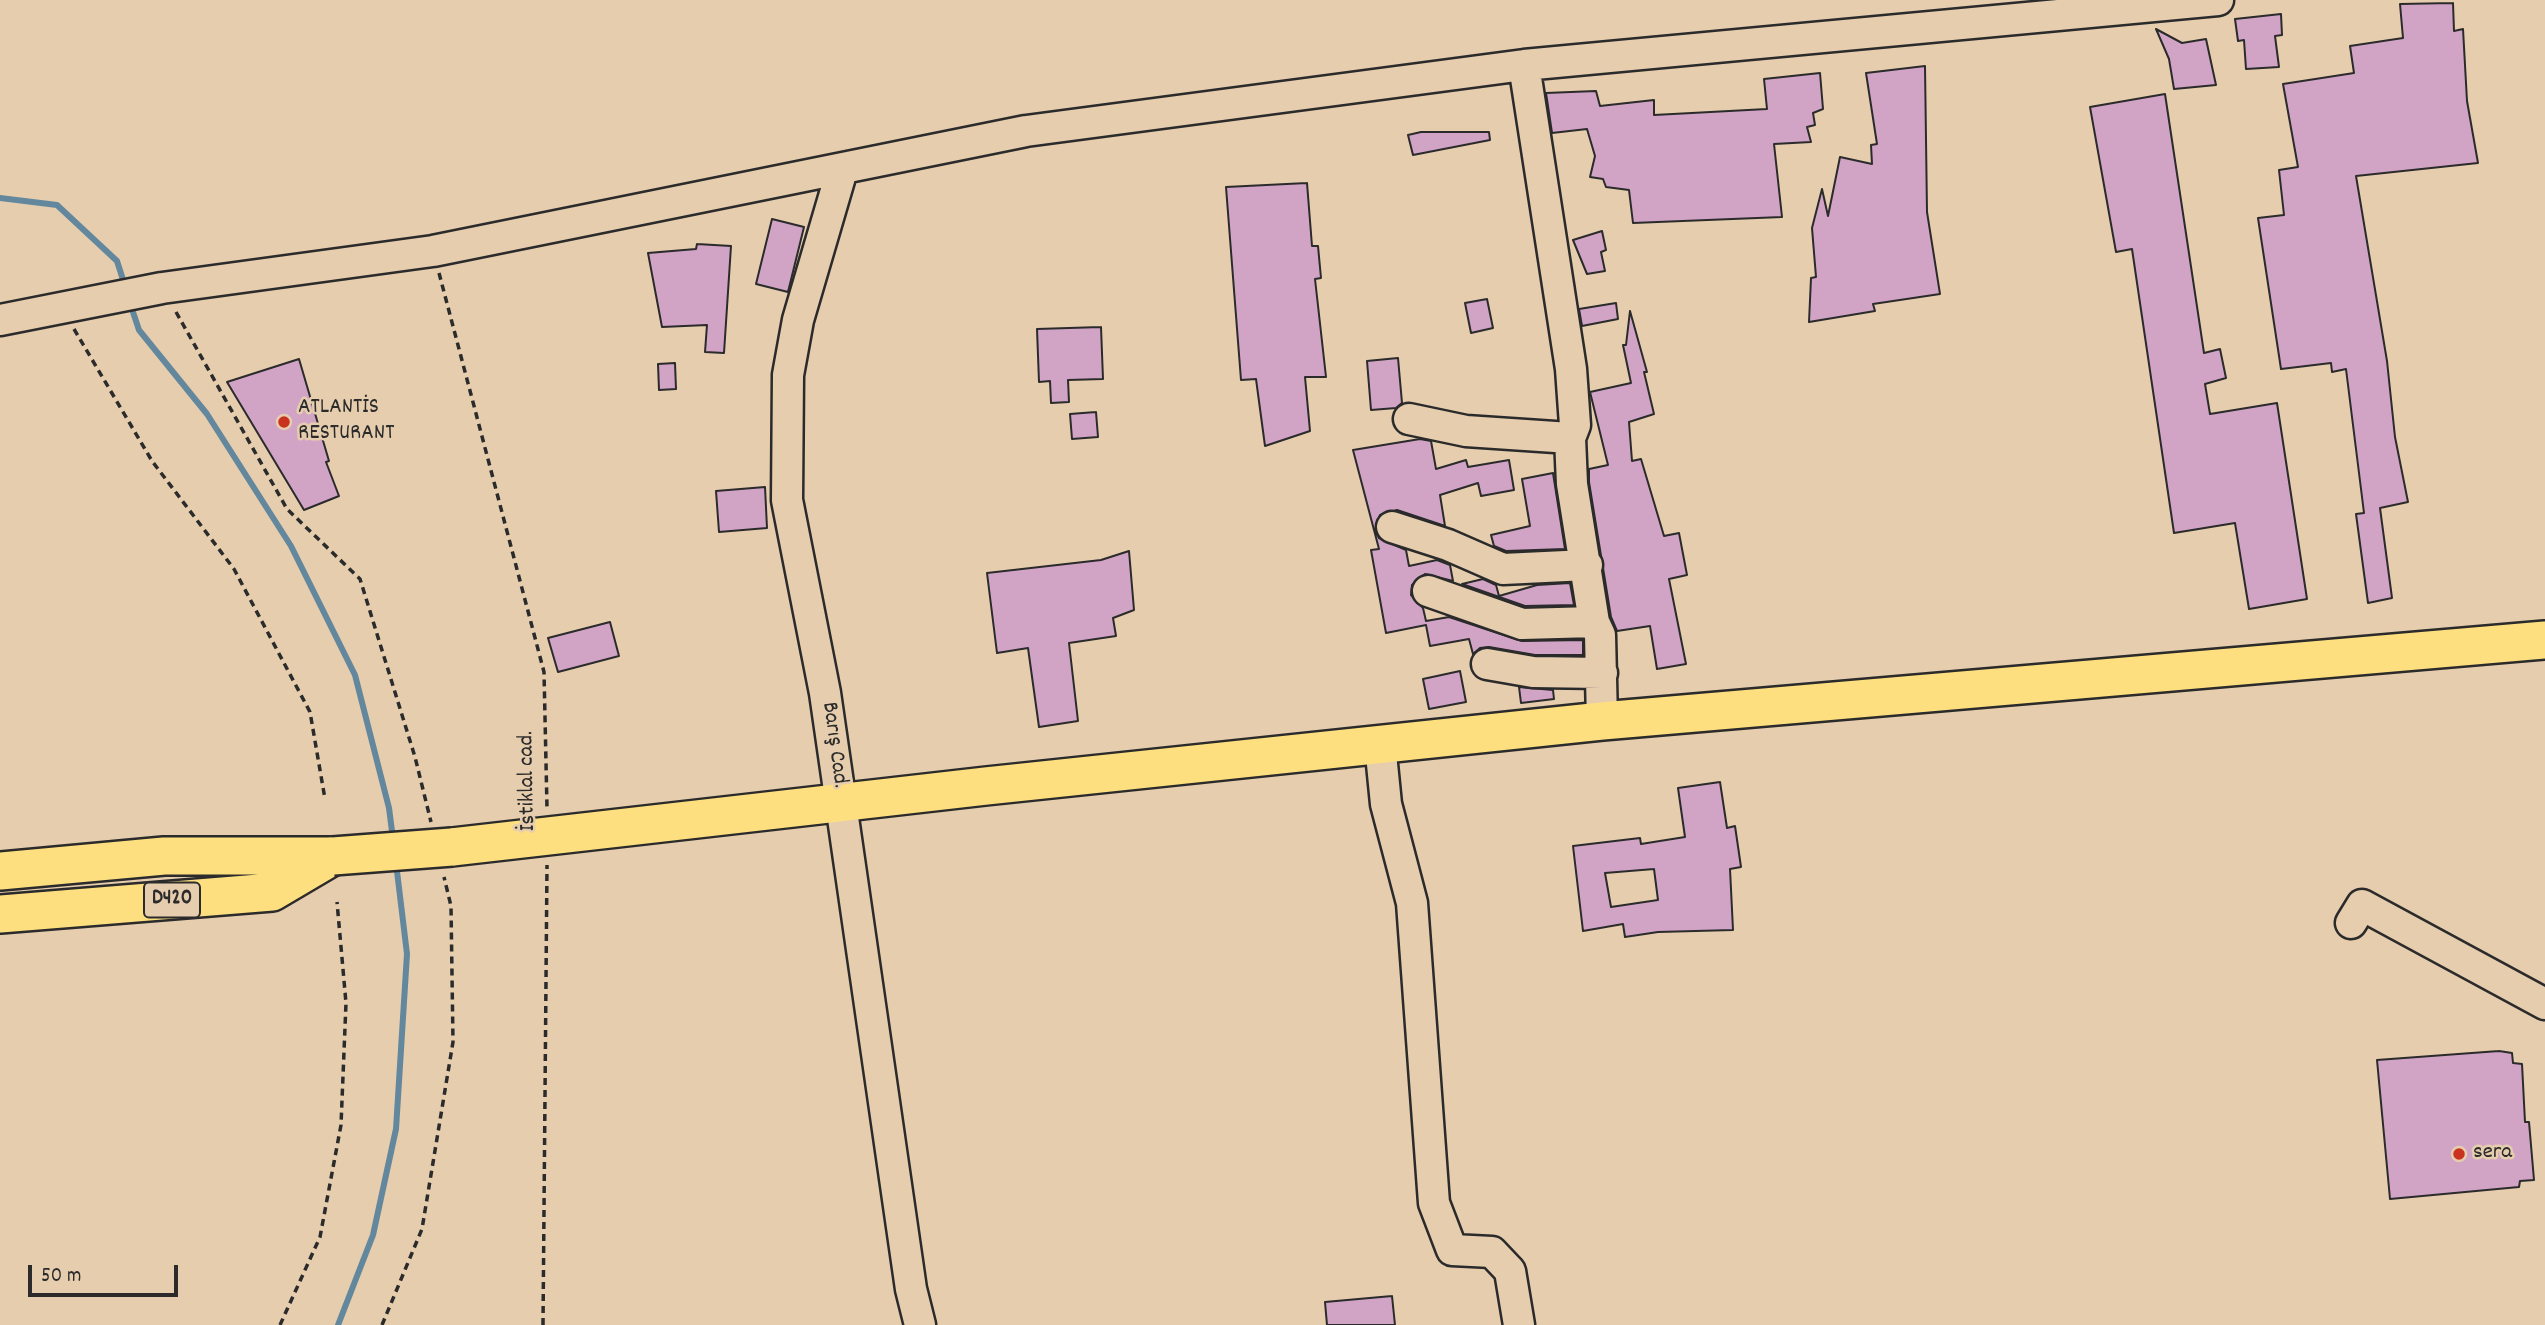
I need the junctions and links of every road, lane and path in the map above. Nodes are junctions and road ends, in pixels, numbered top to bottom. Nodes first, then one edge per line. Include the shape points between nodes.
1 (2218, 0) edge
2 (1524, 65) junction
3 (842, 170) junction
4 (433, 251) junction
5 (162, 288) junction
6 (62, 309) junction
7 (0, 320) edge
8 (1409, 419) dead end
9 (1570, 438) junction
10 (1392, 527) dead end
11 (1587, 565) junction
12 (1428, 591) dead end
13 (1594, 622) junction
14 (2545, 640) edge
15 (1487, 664) dead end
16 (1602, 673) junction
17 (1602, 721) junction
18 (1380, 744) junction
19 (325, 799) dead end
20 (842, 802) junction
21 (548, 835) junction
22 (442, 845) junction
23 (333, 856) junction
24 (0, 871) edge
25 (337, 902) dead end
26 (0, 914) edge
27 (2351, 923) dead end
28 (2545, 1004) edge
29 (280, 1325) edge
30 (382, 1325) edge
31 (543, 1325) edge
32 (920, 1325) edge
33 (1519, 1325) edge

1 - 2 street
2 - 3 street via 1027,131
2 - 9 street via 1571,369 1575,425
3 - 4 street
3 - 20 street, Barış Cad. via 798,320 788,375 787,500
4 - 5 street
4 - 21 path, İstiklal cad. via 544,672
5 - 6 street
5 - 22 path via 287,509 360,579
6 - 7 street
6 - 19 path via 152,461 234,569 310,712
8 - 9 street via 1466,431
9 - 11 street via 1572,484
10 - 11 street via 1503,569
11 - 13 street
12 - 13 street via 1522,624
13 - 16 street via 1600,635
14 - 17 main road
15 - 16 street via 1532,673
16 - 17 street
17 - 18 main road
18 - 20 main road
18 - 33 street via 1386,804 1412,904 1434,1203 1452,1251 1492,1252 1510,1271
20 - 21 main road
20 - 32 street, Barış Cad. via 911,1289
21 - 22 main road
21 - 31 path, İstiklal cad.
22 - 23 main road, bridge
22 - 30 path via 451,906 453,1042 422,1229
23 - 24 main road, D420 via 164,856
23 - 26 main road, D420 via 272,892
25 - 29 path via 346,1003 341,1125 320,1237
27 - 28 street via 2362,905

